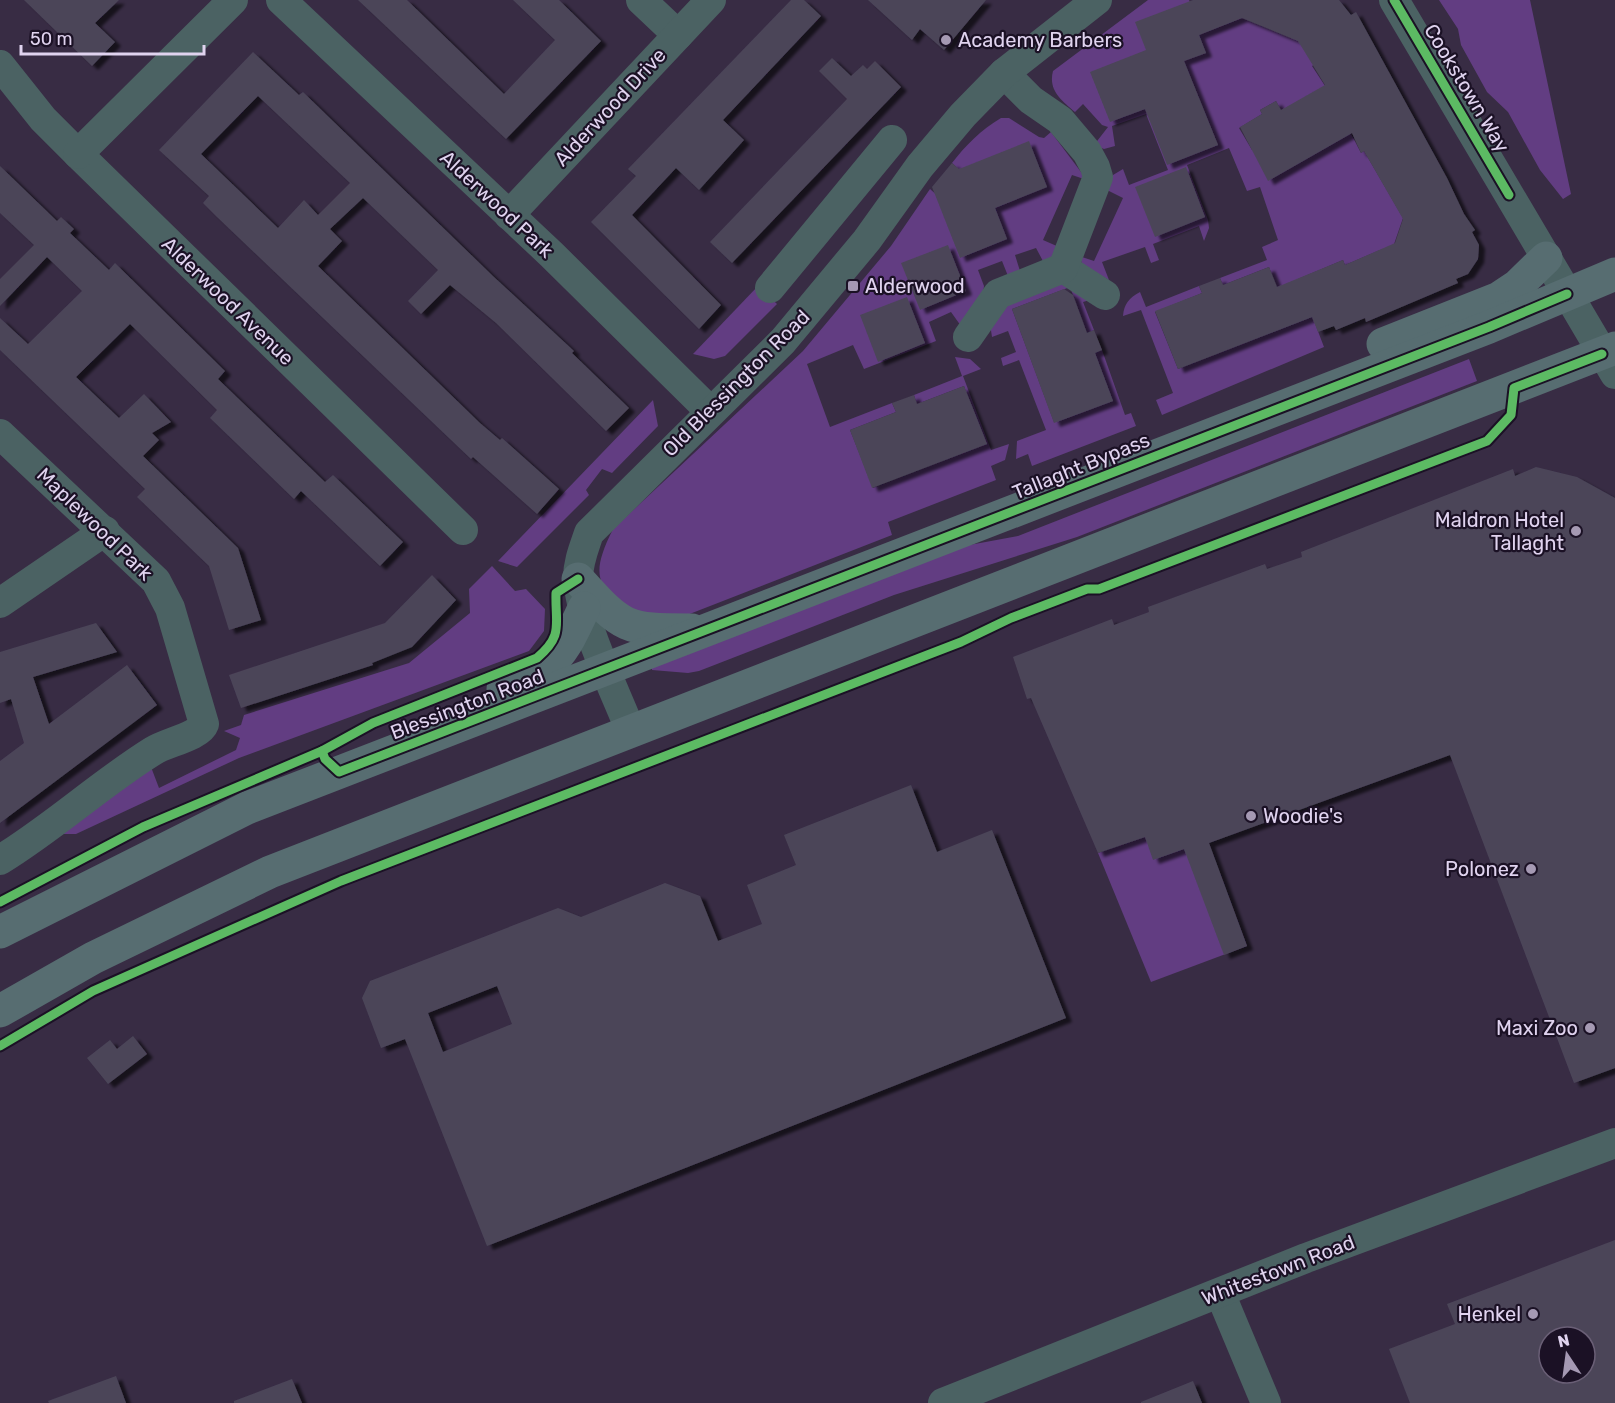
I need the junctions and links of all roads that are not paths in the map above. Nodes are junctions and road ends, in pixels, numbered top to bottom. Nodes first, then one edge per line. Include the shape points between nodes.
1 (233, 0) edge
2 (281, 0) edge
3 (641, 0) edge
4 (711, 0) edge
5 (1096, 0) edge
6 (1394, 0) edge
7 (678, 35) junction
8 (0, 65) edge
9 (1004, 73) junction
10 (892, 140) dead end
11 (78, 154) junction
12 (834, 212) junction
13 (509, 215) junction
14 (867, 240) junction
15 (1546, 258) junction
16 (1064, 268) junction
17 (1615, 274) edge
18 (770, 288) dead end
19 (1567, 294) junction
20 (1105, 295) dead end
21 (968, 338) dead end
22 (1611, 359) edge
23 (710, 411) junction
24 (0, 434) edge
25 (1176, 447) junction
26 (463, 530) dead end
27 (105, 531) junction
28 (581, 593) junction
29 (0, 603) edge
30 (712, 630) junction
31 (607, 670) junction
32 (631, 732) junction
33 (247, 808) junction
34 (0, 860) edge
35 (0, 932) edge
36 (0, 1011) edge
37 (1615, 1143) edge
38 (1220, 1293) junction
39 (943, 1403) edge
40 (1266, 1403) edge

1 - 11 street
2 - 13 street, Alderwood Park
3 - 7 street
4 - 7 street, Alderwood Drive
5 - 9 street, Old Blessington Road
6 - 15 street, Cookstown Way
7 - 13 street, Alderwood Drive
8 - 11 street, Alderwood Avenue via 43,119
9 - 14 street, Old Blessington Road via 920,166
9 - 16 street via 1031,100 1060,120 1095,167 1098,177
10 - 12 street
11 - 26 street, Alderwood Avenue
12 - 14 street
12 - 18 street
13 - 23 street, Alderwood Park
14 - 23 street, Old Blessington Road via 783,341
15 - 19 street, Cookstown Way
15 - 25 main road via 1499,298 1234,402
16 - 20 street
16 - 21 street via 998,294
17 - 19 main road, Tallaght Bypass
19 - 22 street, Cookstown Way
19 - 25 main road, Tallaght Bypass
22 - 32 main road
23 - 28 street, Old Blessington Road via 589,533 579,561
24 - 27 street, Maplewood Park
25 - 30 main road, Tallaght Bypass
27 - 29 street
27 - 34 street, Maplewood Park via 162,590 203,729 152,752 35,839
28 - 30 main road via 629,626
28 - 31 street
28 - 33 main road via 565,649 535,677 325,759
30 - 31 main road, Tallaght Bypass
31 - 32 street
31 - 33 main road, Blessington Road
32 - 36 main road via 270,872 93,958
33 - 35 main road, Blessington Road
37 - 38 street, Whitestown Road
38 - 39 street, Whitestown Road
38 - 40 street

